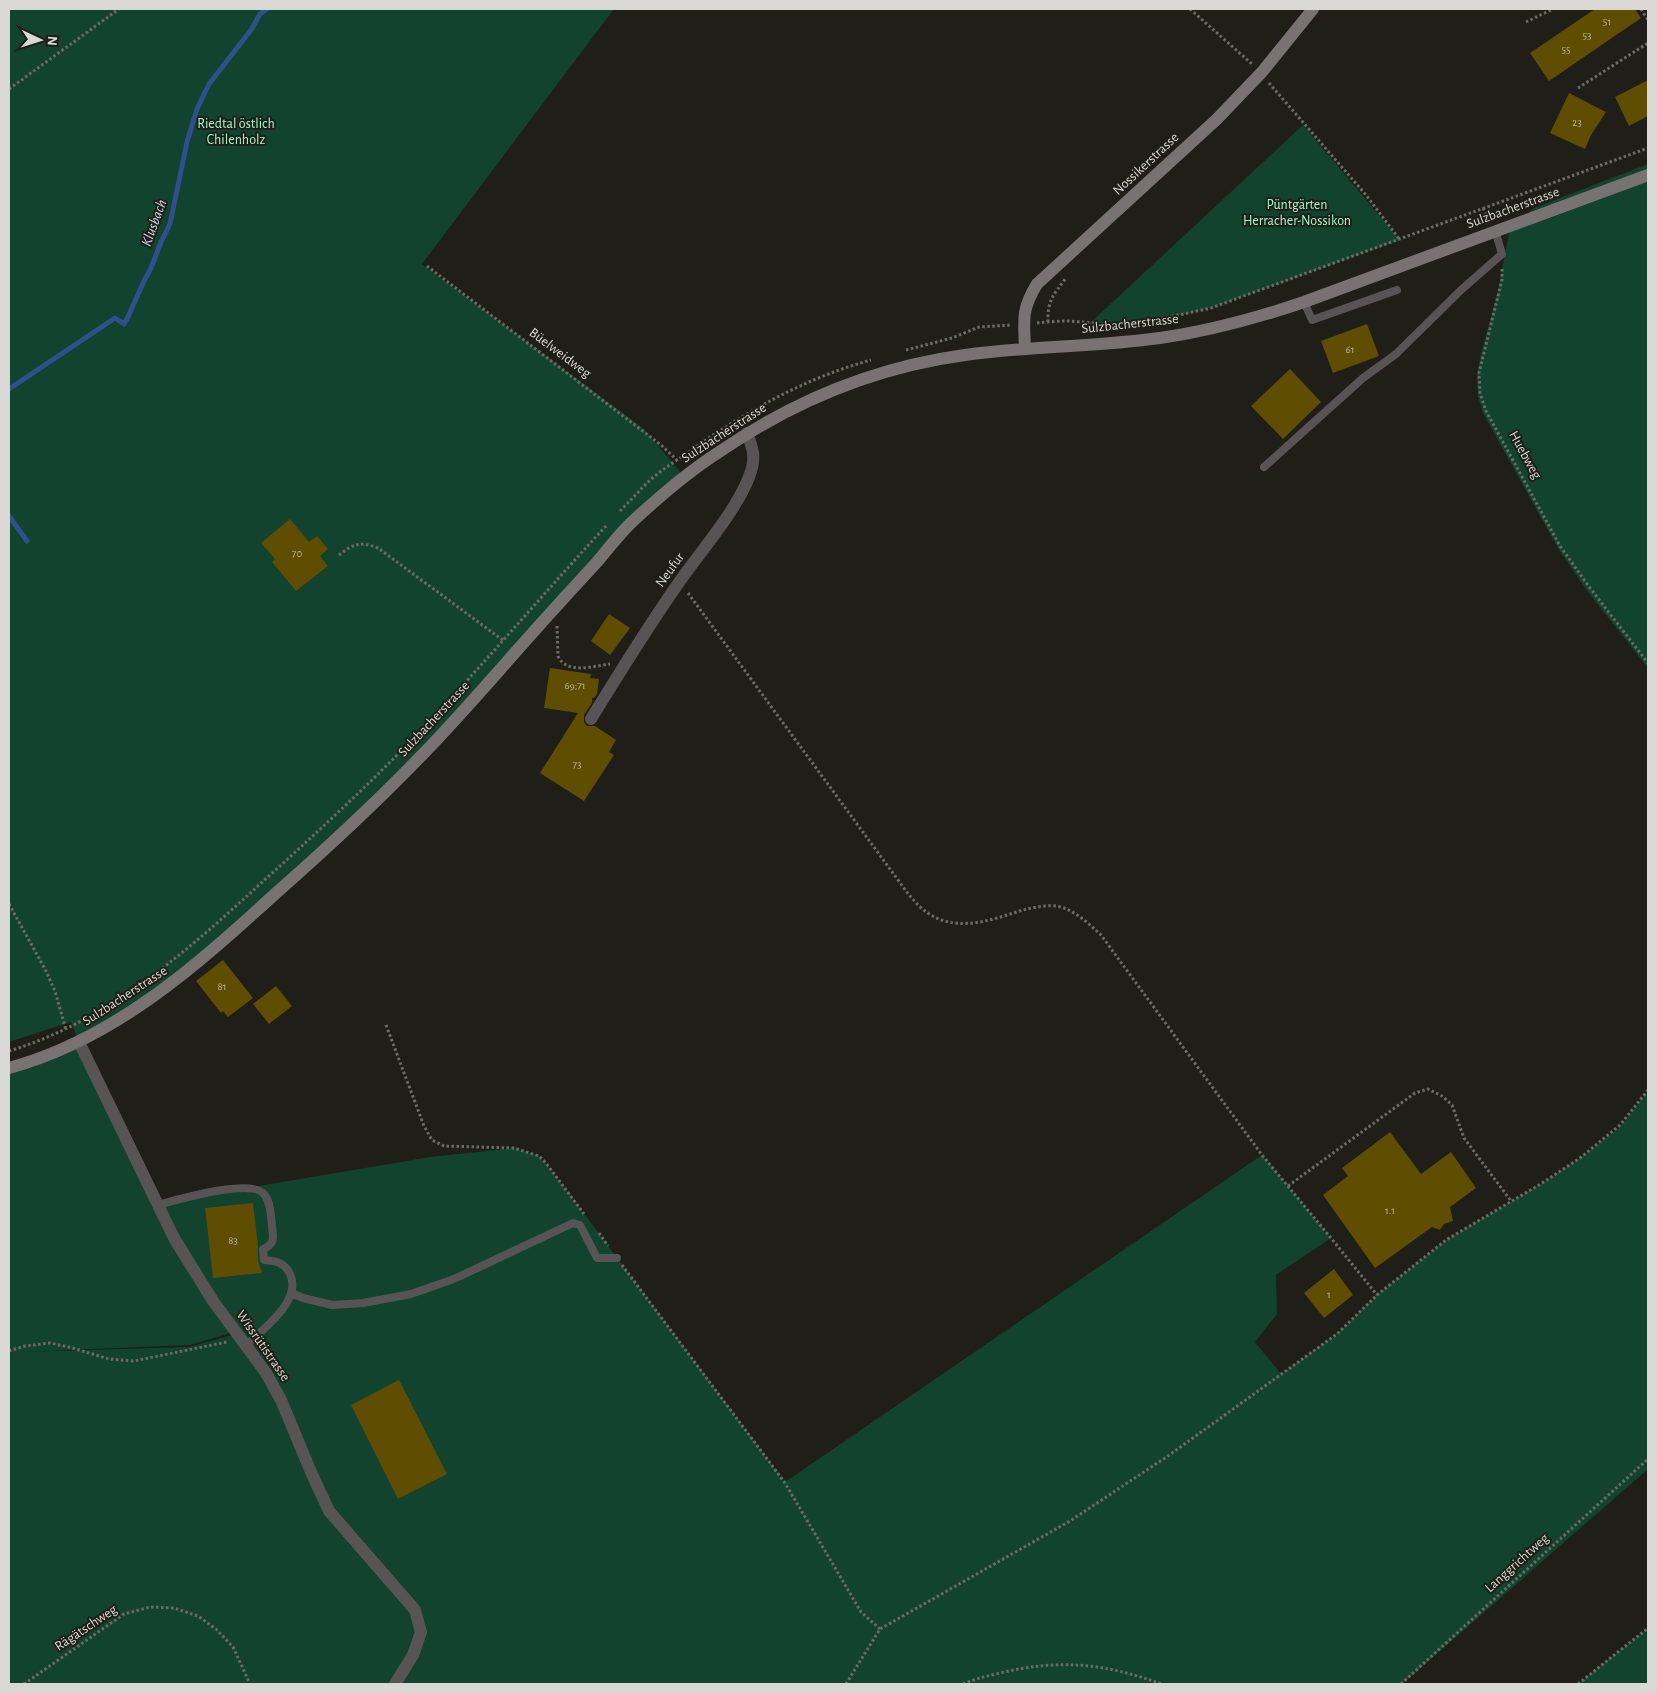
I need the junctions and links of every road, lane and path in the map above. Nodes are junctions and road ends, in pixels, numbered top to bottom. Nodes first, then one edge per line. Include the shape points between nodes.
1 (119, 9) edge
2 (1190, 9) edge
3 (1312, 9) edge
4 (1553, 9) edge
5 (1641, 9) edge
6 (1648, 20) edge
7 (1526, 22) dead end
8 (1648, 42) edge
9 (1262, 72) junction
10 (1578, 88) dead end
11 (9, 89) edge
12 (1648, 148) edge
13 (1648, 175) edge
14 (1495, 230) junction
15 (1400, 240) junction
16 (1502, 254) junction
17 (427, 266) dead end
18 (1397, 290) dead end
19 (1304, 302) junction
20 (1048, 322) dead end
21 (1025, 349) junction
22 (747, 433) junction
23 (677, 460) dead end
24 (1264, 468) dead end
25 (339, 555) dead end
26 (680, 581) junction
27 (552, 612) junction
28 (516, 652) junction
29 (1648, 663) edge
30 (625, 664) junction
31 (591, 719) dead end
32 (9, 904) edge
33 (386, 1025) dead end
34 (65, 1029) dead end
35 (79, 1042) junction
36 (9, 1068) edge
37 (1648, 1090) edge
38 (1288, 1186) junction
39 (1511, 1201) junction
40 (158, 1205) junction
41 (588, 1219) dead end
42 (594, 1226) dead end
43 (617, 1258) junction
44 (292, 1293) junction
45 (1377, 1295) junction
46 (243, 1343) junction
47 (9, 1351) edge
48 (1648, 1459) edge
49 (1648, 1628) edge
50 (880, 1629) junction
51 (24, 1684) edge
52 (250, 1684) edge
53 (395, 1684) edge
54 (846, 1684) edge
55 (963, 1684) edge
56 (1162, 1684) edge
57 (1401, 1684) edge
58 (1578, 1684) edge

1 - 11 path
2 - 9 path
3 - 9 street, Nossikerstrasse
4 - 7 path
5 - 6 path
8 - 10 path
9 - 15 path
9 - 21 street, Nossikerstrasse via 1217,119 1038,284 1024,311
12 - 15 path
13 - 14 street, Sulzbacherstrasse
14 - 16 lane
14 - 19 street, Sulzbacherstrasse
15 - 20 path via 1211,308 1167,318 1114,324
16 - 24 lane via 1396,354 1363,378
16 - 29 path, Huebweg via 1502,280 1479,374 1480,393 1486,411 1560,546
17 - 23 path, Büelweidweg via 661,444
18 - 19 lane via 1312,320
19 - 21 street, Sulzbacherstrasse via 1203,331 1134,341
21 - 22 street, Sulzbacherstrasse via 962,356 865,378 823,394
22 - 26 street, Neufur via 754,450 749,478 736,502
22 - 27 street, Sulzbacherstrasse via 684,476 631,523
25 - 28 path via 351,546 362,544 378,548
26 - 30 street, Neufur
26 - 38 path via 908,895 924,911 942,921 965,924 988,921 1037,906 1060,907 1083,918 1101,936 1262,1156
27 - 28 street, Sulzbacherstrasse
27 - 30 path via 557,620 558,656 565,664 588,667
28 - 35 street, Sulzbacherstrasse via 422,755 243,924 155,997
30 - 31 street, Neufur
32 - 34 path via 55,991
33 - 41 path via 432,1140 444,1146 514,1148 539,1156
35 - 36 street, Sulzbacherstrasse
35 - 40 street, Wissrütistrasse
37 - 39 path via 1620,1125 1580,1158
38 - 39 path via 1415,1093 1428,1090 1452,1105 1464,1138
38 - 45 path
39 - 45 path via 1446,1240
40 - 44 lane via 234,1189 260,1191 268,1203 274,1240 263,1249 264,1260 283,1264 291,1277
40 - 46 street, Wissrütistrasse via 212,1301
42 - 43 path
43 - 44 lane via 597,1258 582,1227 573,1224 454,1279 411,1294 332,1306
43 - 50 path via 785,1483 861,1612
44 - 46 lane via 284,1308
45 - 50 path via 1338,1334 1168,1456 1070,1521
46 - 47 path via 134,1361 109,1359 50,1344
46 - 53 street, Wissrütistrasse via 281,1400 329,1511 415,1610 421,1632 413,1655
48 - 57 path, Langgrichtweg
49 - 58 path
50 - 54 path
51 - 52 path, Rägätschweg via 124,1614 150,1607 174,1608 198,1616 216,1629 233,1647
55 - 56 path via 1009,1671 1068,1664 1118,1672

